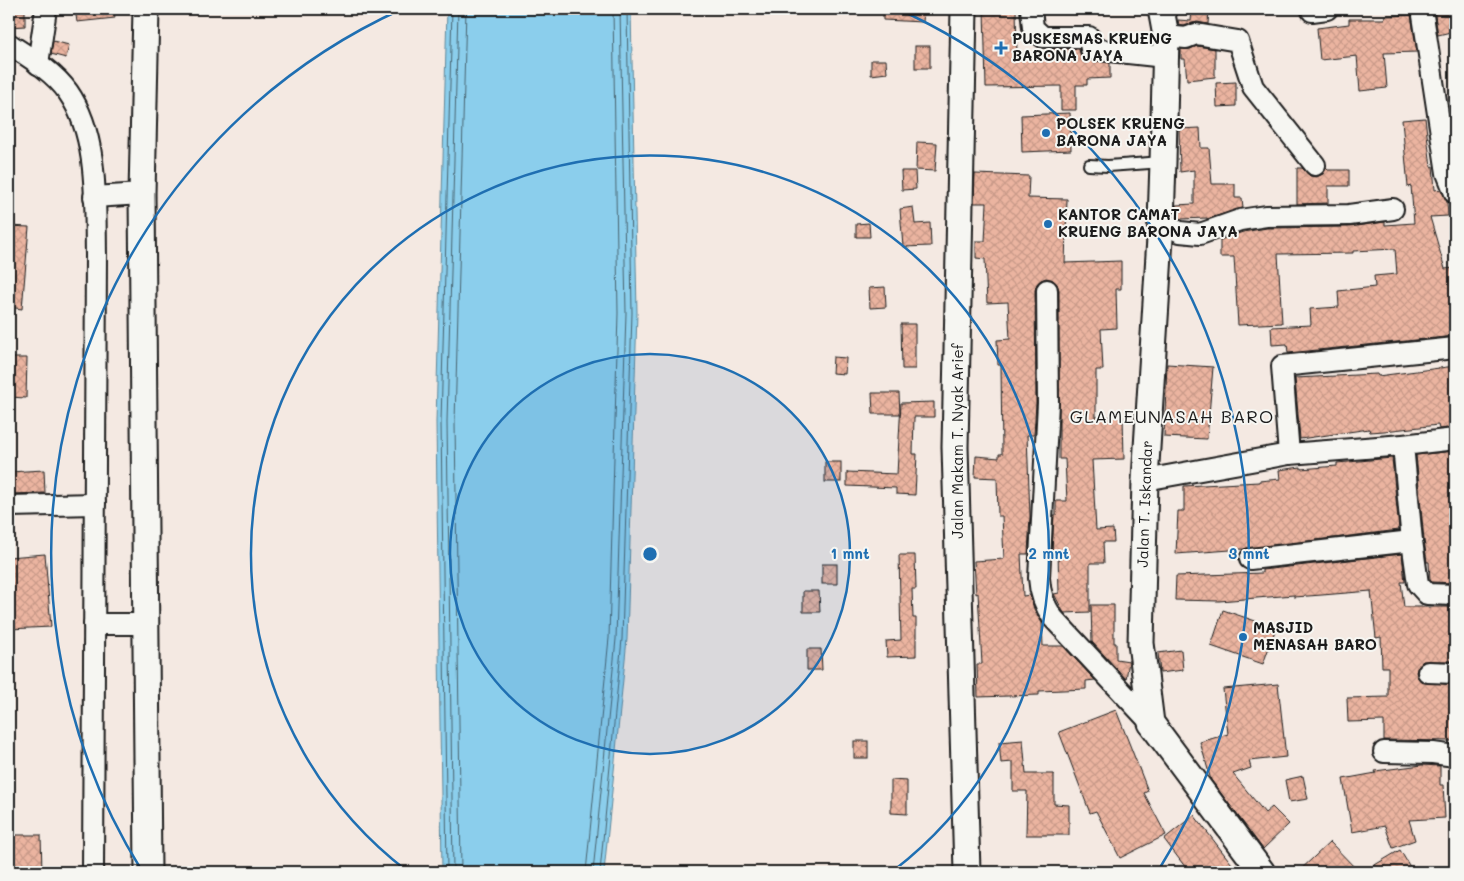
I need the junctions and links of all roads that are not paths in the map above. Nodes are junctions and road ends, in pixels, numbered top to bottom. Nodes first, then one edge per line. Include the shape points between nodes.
1 (46, 9) edge
2 (146, 9) edge
3 (964, 9) edge
4 (1031, 9) edge
5 (1161, 9) edge
6 (1422, 9) edge
7 (9, 44) edge
8 (1165, 47) junction
9 (38, 64) junction
10 (1163, 162) junction
11 (1315, 165) dead end
12 (1089, 166) dead end
13 (1455, 193) edge
14 (142, 194) junction
15 (94, 197) junction
16 (1393, 209) dead end
17 (1161, 222) junction
18 (1047, 290) dead end
19 (1455, 348) edge
20 (1455, 439) edge
21 (1402, 445) junction
22 (1289, 454) junction
23 (1145, 480) junction
24 (95, 504) junction
25 (9, 506) edge
26 (1412, 541) junction
27 (1250, 560) dead end
28 (1455, 595) edge
29 (96, 624) junction
30 (138, 624) junction
31 (1428, 672) dead end
32 (1455, 673) edge
33 (1151, 723) junction
34 (1384, 752) dead end
35 (1455, 756) edge
36 (93, 872) edge
37 (148, 872) edge
38 (967, 872) edge
39 (1262, 872) edge

1 - 9 street
2 - 14 street
3 - 38 street, Jalan Makam T. Nyak Arief via 955,448
4 - 8 street via 1033,28 1043,36 1088,37 1091,49
5 - 8 street, Jalan T. Iskandar
6 - 13 street via 1448,172
7 - 9 street
8 - 10 street, Jalan T. Iskandar
8 - 11 street via 1196,34 1238,41 1253,87
9 - 15 street via 67,91 79,111 88,139
10 - 12 lane
10 - 17 street, Jalan T. Iskandar
14 - 15 street
14 - 30 street
15 - 24 street
16 - 17 street via 1349,215 1266,216 1240,220 1200,234 1180,232
17 - 23 street, Jalan T. Iskandar
18 - 33 street via 1048,403 1040,592 1054,618
19 - 22 street via 1282,366
20 - 21 street
21 - 22 street
21 - 26 street
22 - 23 street
23 - 33 street, Jalan T. Iskandar via 1142,643
24 - 25 street
24 - 29 street
26 - 27 street
26 - 28 street via 1418,584 1422,590 1433,595
29 - 30 street
29 - 36 street
30 - 37 street
31 - 32 street
33 - 39 street
34 - 35 street

